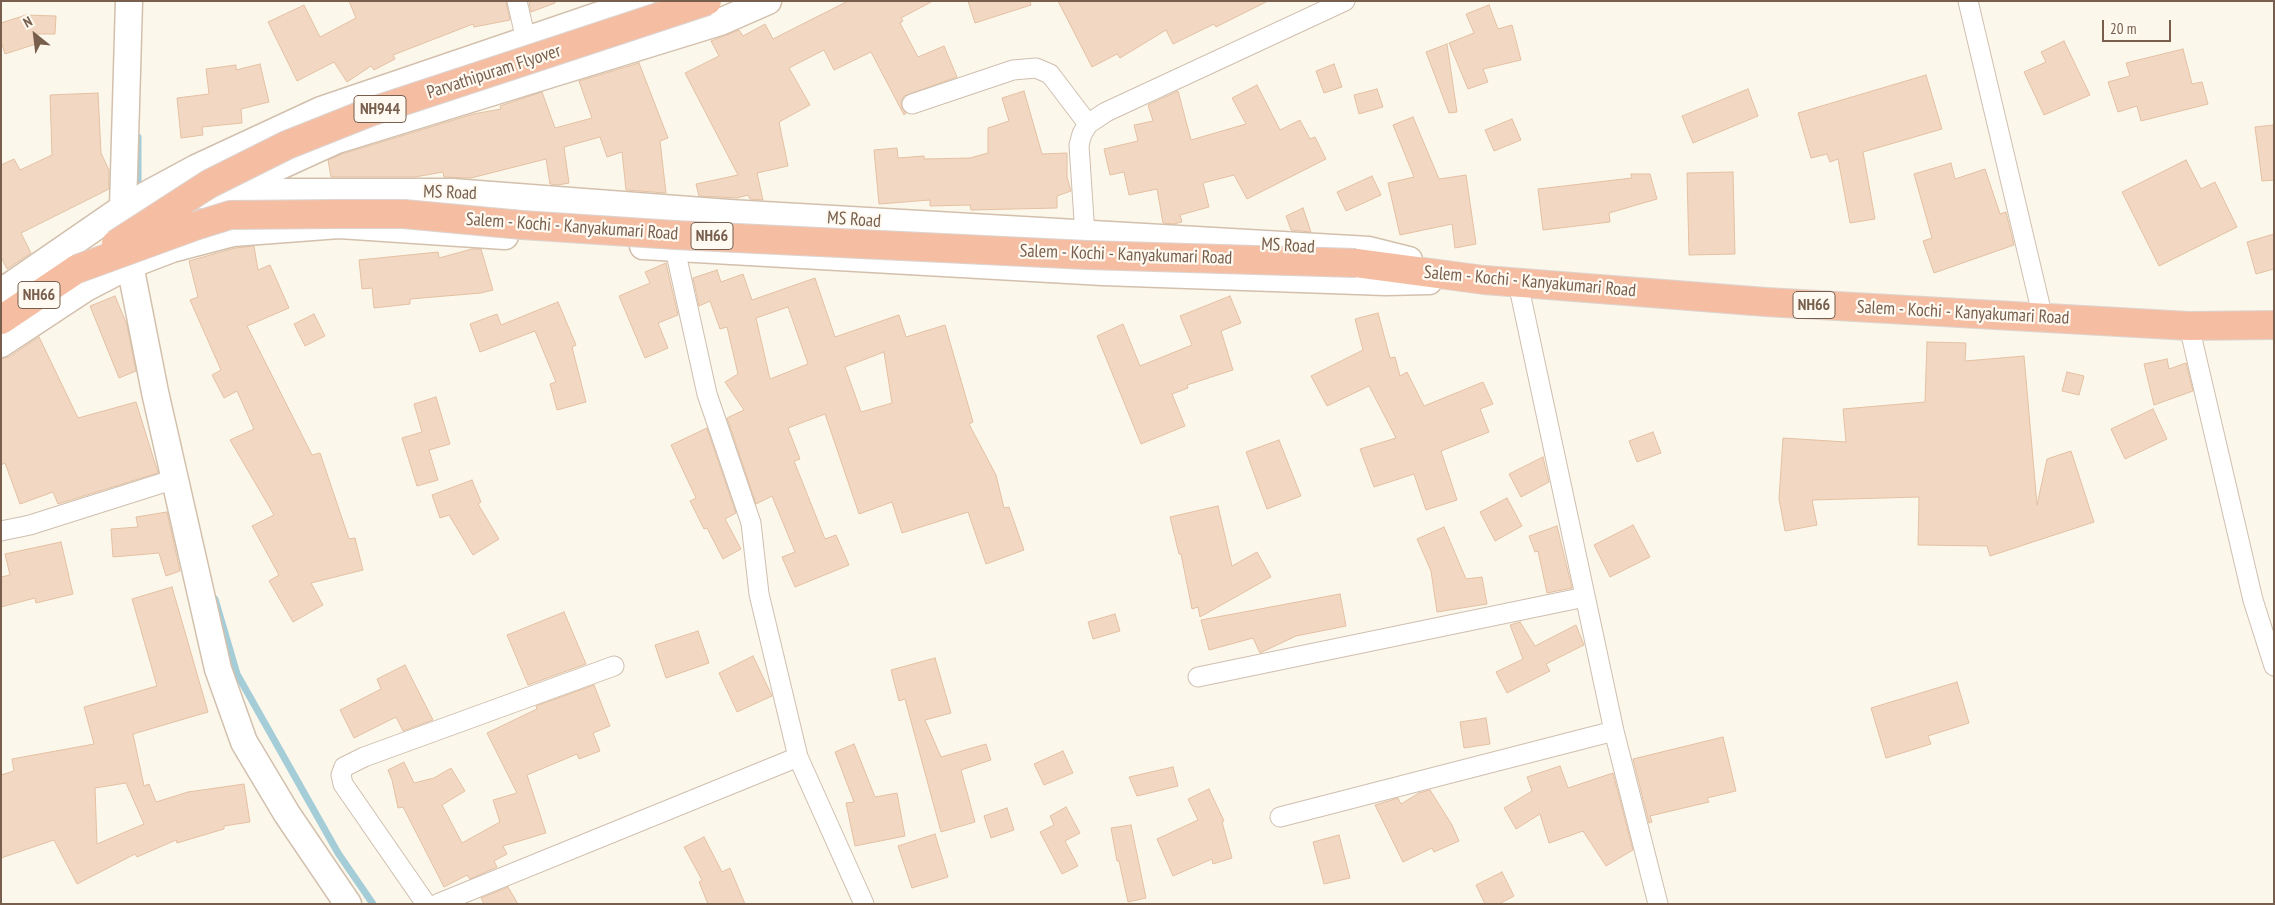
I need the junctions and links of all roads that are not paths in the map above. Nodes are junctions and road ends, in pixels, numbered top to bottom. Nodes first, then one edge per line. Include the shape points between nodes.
1 (129, 1) edge
2 (517, 1) edge
3 (641, 1) edge
4 (707, 1) edge
5 (768, 1) edge
6 (1345, 1) edge
7 (1968, 1) edge
8 (526, 40) junction
9 (912, 104) dead end
10 (1088, 124) junction
11 (220, 194) junction
12 (123, 208) junction
13 (1085, 235) junction
14 (675, 249) junction
15 (130, 265) junction
16 (77, 269) junction
17 (1484, 280) junction
18 (1518, 283) junction
19 (1, 292) edge
20 (2043, 318) junction
21 (1, 320) edge
22 (2274, 325) edge
23 (2189, 326) junction
24 (1, 344) edge
25 (175, 479) junction
26 (1, 531) edge
27 (1585, 597) junction
28 (614, 666) dead end
29 (2274, 666) edge
30 (1198, 677) dead end
31 (1614, 731) junction
32 (798, 757) junction
33 (1280, 817) dead end
34 (348, 904) edge
35 (426, 904) edge
36 (438, 904) edge
37 (864, 904) edge
38 (1658, 904) edge

1 - 12 street
2 - 8 street
3 - 8 street, MS Road
4 - 16 highway, Parvathipuram Flyover / NH944, bridge via 370,112 287,145 209,184
5 - 11 street, MS Road via 720,22 337,140
6 - 10 street via 1106,112
7 - 20 street
8 - 12 street, MS Road via 321,110 196,168
9 - 10 street via 1013,70 1036,68 1050,74
10 - 13 street via 1079,145
11 - 12 street, MS Road via 174,198
11 - 13 street, MS Road via 452,192
11 - 15 street, MS Road
12 - 15 street
12 - 19 street, MS Road
13 - 17 street, MS Road via 1369,250
14 - 15 street via 339,225 233,233 172,249
14 - 17 street via 1102,272 1386,282
14 - 32 street via 707,394 751,523 759,594
15 - 24 street via 86,288
15 - 25 street
16 - 17 highway, Salem - Kochi - Kanyakumari Road / NH66, bridge via 230,215 404,214 675,235 1087,255 1356,263
16 - 21 highway, Salem - Kochi - Kanyakumari Road / NH66
17 - 18 highway, Salem - Kochi - Kanyakumari Road / NH66
18 - 20 highway, Salem - Kochi - Kanyakumari Road / NH66
18 - 27 street
20 - 23 highway, Salem - Kochi - Kanyakumari Road / NH66
22 - 23 highway, Salem - Kochi - Kanyakumari Road / NH66
23 - 29 street via 2253,600
25 - 26 street via 30,525
25 - 34 street via 218,669 244,742 287,814
27 - 30 street
27 - 31 street
28 - 35 street via 344,767 340,775 343,784
31 - 33 street
31 - 38 street
32 - 36 street
32 - 37 street

